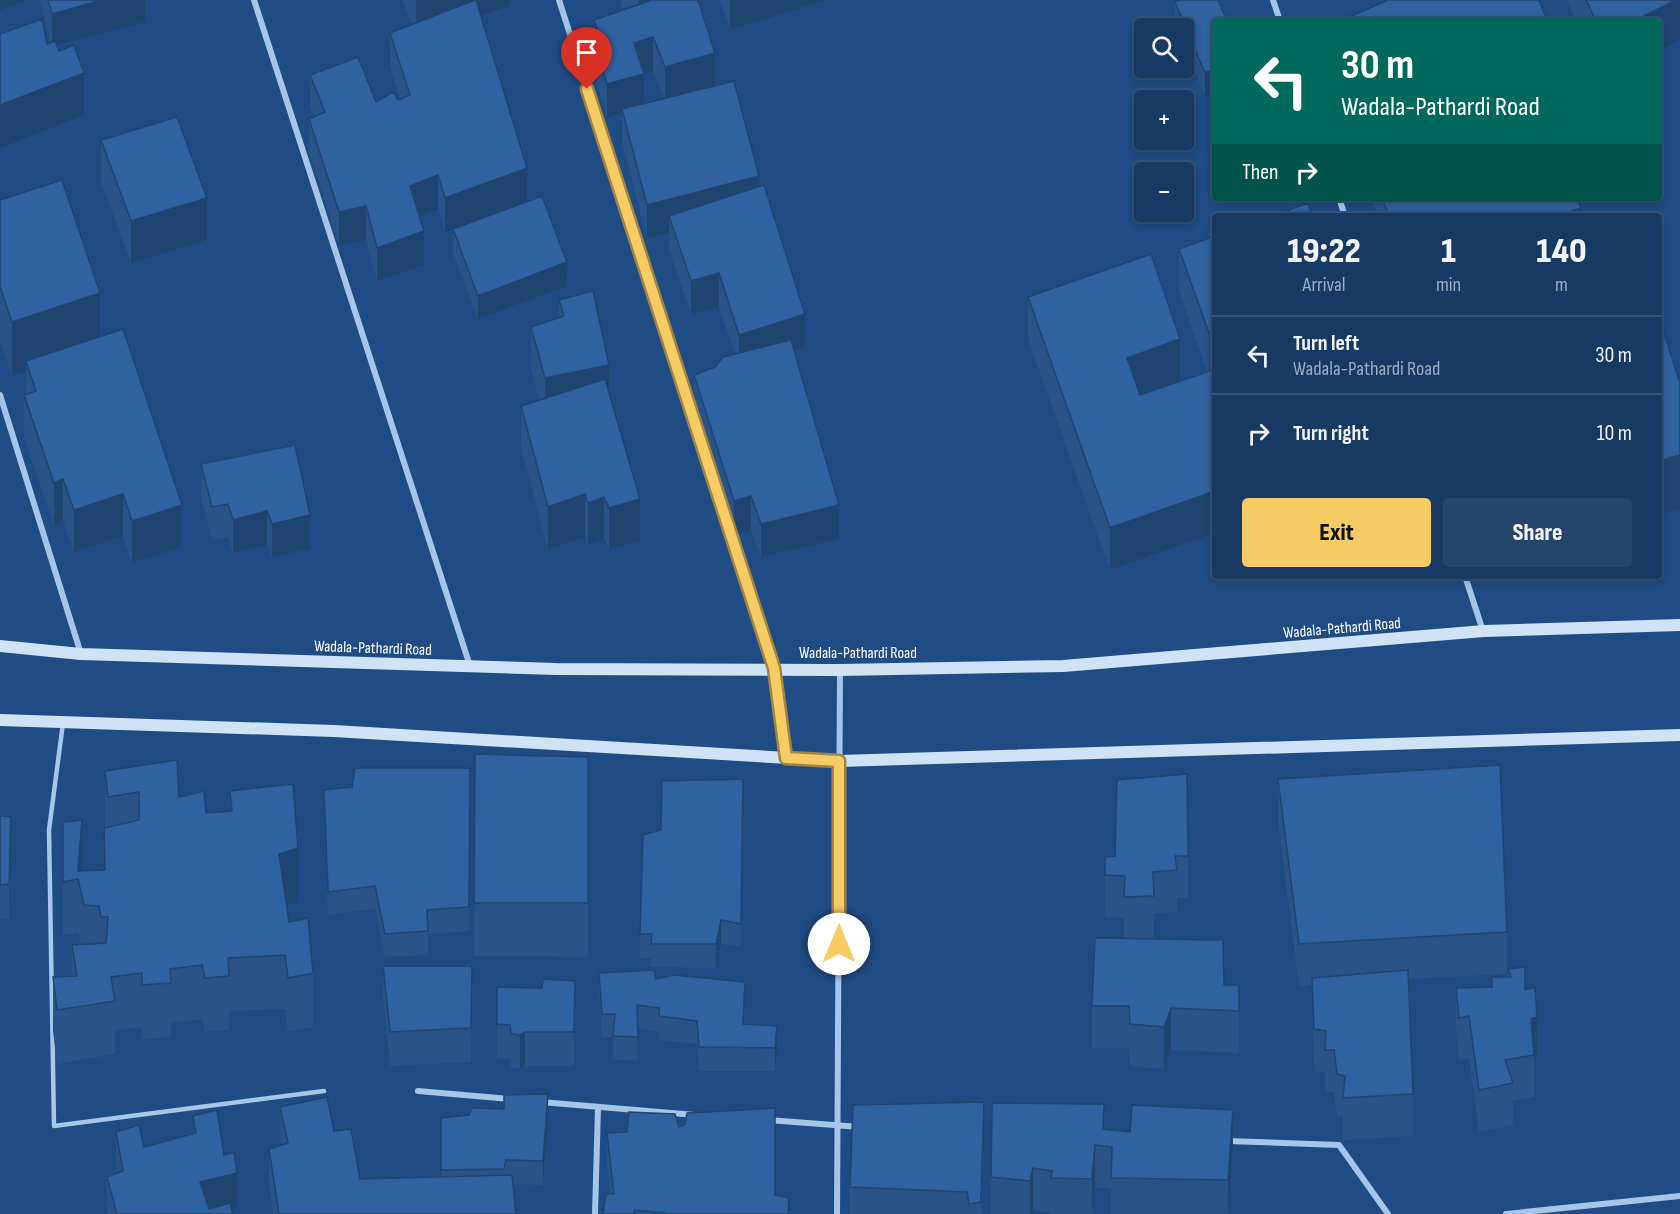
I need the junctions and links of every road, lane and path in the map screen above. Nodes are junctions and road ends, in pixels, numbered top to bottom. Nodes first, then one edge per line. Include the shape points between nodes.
1 (254, 0) edge
2 (558, 0) edge
3 (1274, 0) edge
4 (1279, 18) edge
5 (0, 395) edge
6 (1466, 579) edge
7 (1680, 625) edge
8 (1484, 631) junction
9 (0, 646) edge
10 (81, 654) junction
11 (470, 666) junction
12 (774, 668) junction
13 (840, 670) junction
14 (0, 720) edge
15 (63, 723) junction
16 (1680, 735) edge
17 (786, 758) junction
18 (839, 761) junction
19 (324, 1091) dead end
20 (418, 1091) dead end
21 (519, 1100) edge
22 (530, 1101) edge
23 (598, 1107) junction
24 (701, 1115) edge
25 (758, 1120) edge
26 (838, 1126) junction
27 (874, 1128) edge
28 (1220, 1140) edge
29 (1680, 1196) edge
30 (595, 1214) edge
31 (837, 1214) edge
32 (1388, 1214) edge
33 (1506, 1214) edge

1 - 11 street
2 - 12 street
3 - 4 street
5 - 10 street
6 - 8 street
7 - 8 main road, Wadala-Pathardi Road
8 - 13 main road, Wadala-Pathardi Road via 1063,666
9 - 10 main road, Wadala-Pathardi Road
10 - 11 main road, Wadala-Pathardi Road
11 - 12 main road, Wadala-Pathardi Road
12 - 13 main road, Wadala-Pathardi Road
12 - 17 street
13 - 18 street
14 - 15 main road
15 - 17 main road via 334,731
15 - 19 lane via 49,830 54,1126
16 - 18 main road
17 - 18 main road
18 - 26 street
20 - 21 street
22 - 23 street
23 - 24 street
23 - 30 street
25 - 26 street
26 - 27 street
26 - 31 street
28 - 32 street via 1339,1145
29 - 33 street

